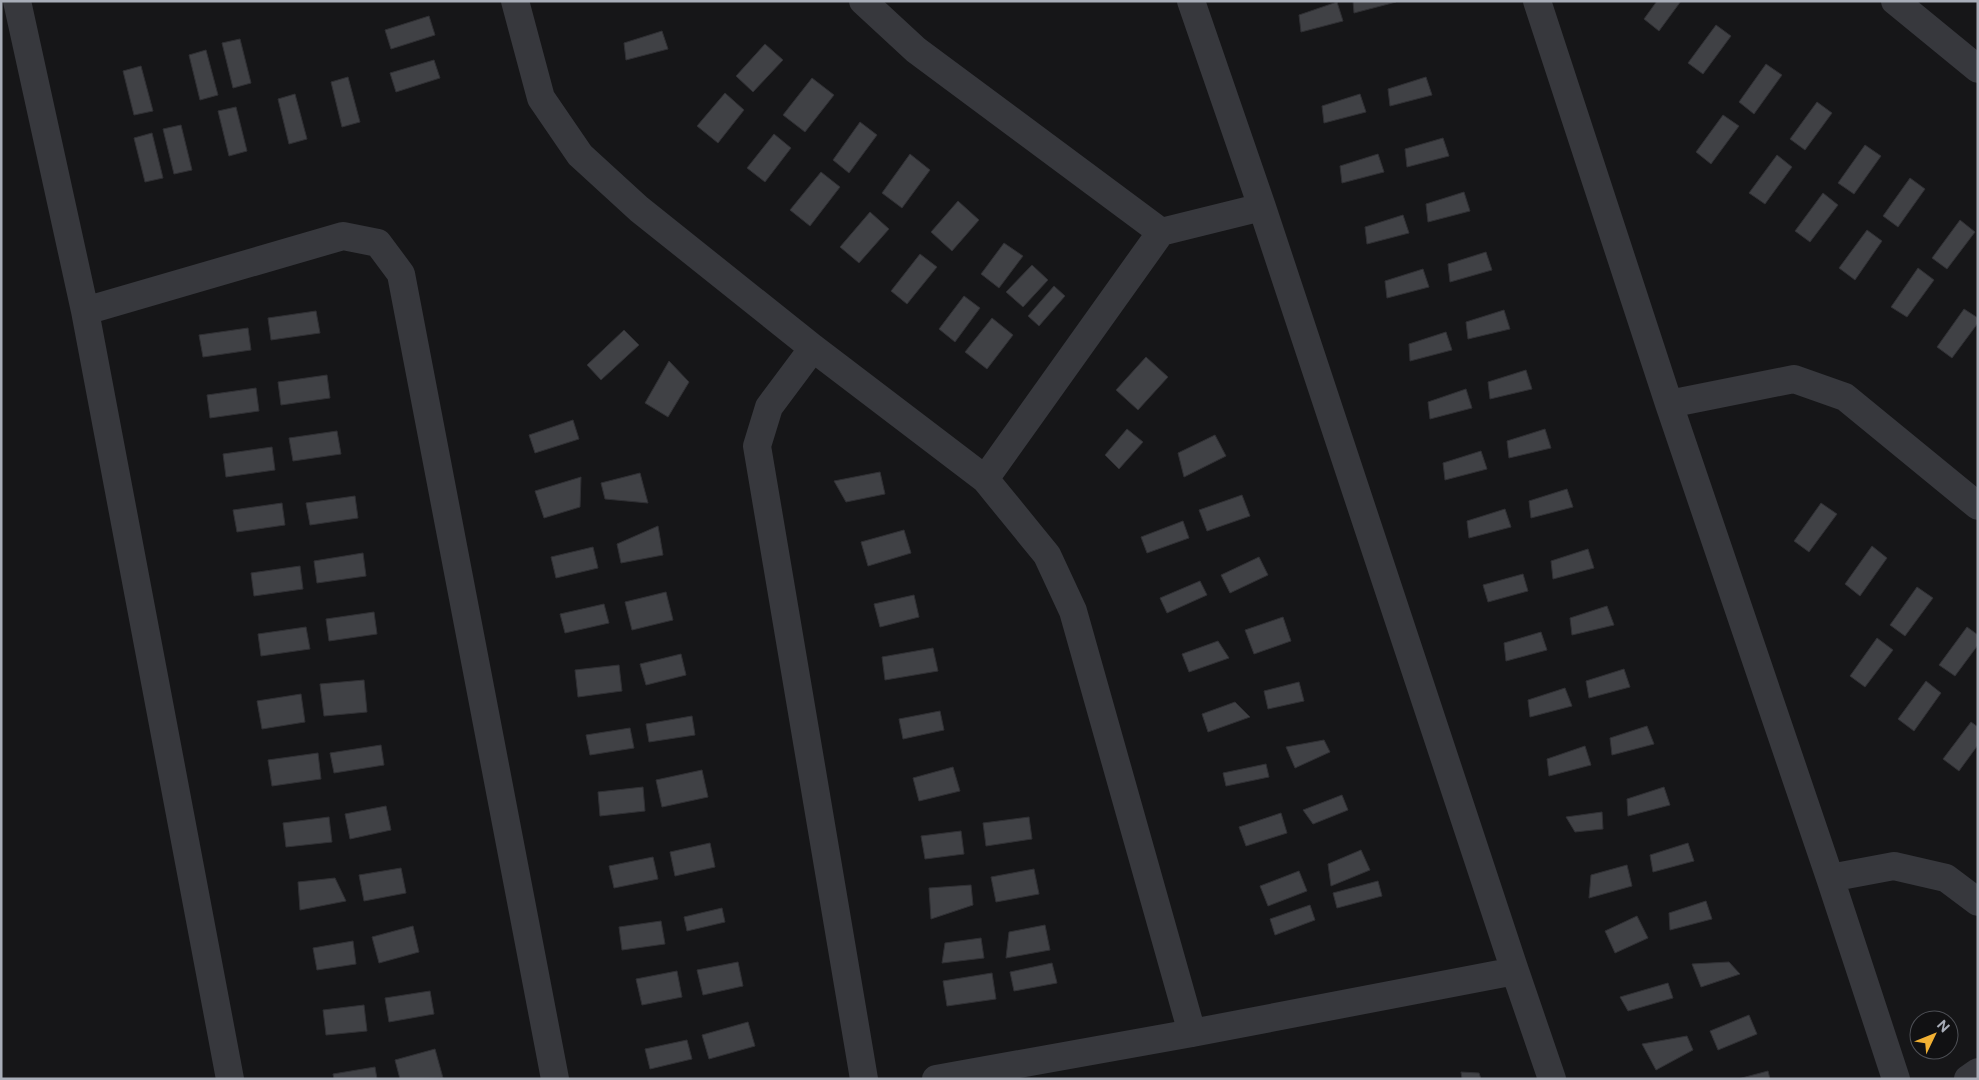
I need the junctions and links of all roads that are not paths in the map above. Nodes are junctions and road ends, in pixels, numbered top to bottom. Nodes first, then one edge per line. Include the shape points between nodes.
1 (18, 1) edge
2 (515, 1) edge
3 (863, 1) edge
4 (1191, 1) edge
5 (1537, 1) edge
6 (1895, 1) edge
7 (1978, 69) edge
8 (1262, 207) junction
9 (1162, 232) junction
10 (85, 311) junction
11 (813, 348) junction
12 (1669, 404) junction
13 (985, 479) junction
14 (1978, 506) edge
15 (1830, 878) junction
16 (1978, 902) edge
17 (1515, 972) junction
18 (1192, 1034) junction
19 (1978, 1072) edge
20 (230, 1079) edge
21 (555, 1079) edge
22 (864, 1079) edge
23 (936, 1079) edge
24 (1552, 1079) edge
25 (1896, 1079) edge
26 (1968, 1079) edge

1 - 10 street
2 - 11 street via 541,98 580,155 639,209
3 - 9 street via 916,50
4 - 8 street
5 - 12 street
6 - 7 street
8 - 9 street
8 - 17 street
9 - 13 street
10 - 20 street
10 - 21 street via 343,236 378,243 401,274
11 - 13 street
11 - 22 street via 769,407 757,446
12 - 14 street via 1794,380 1845,397
12 - 15 street
13 - 18 street via 1047,555 1073,611
15 - 16 street via 1894,866 1946,878
15 - 25 street
17 - 18 street
17 - 24 street
18 - 23 street
19 - 26 street

